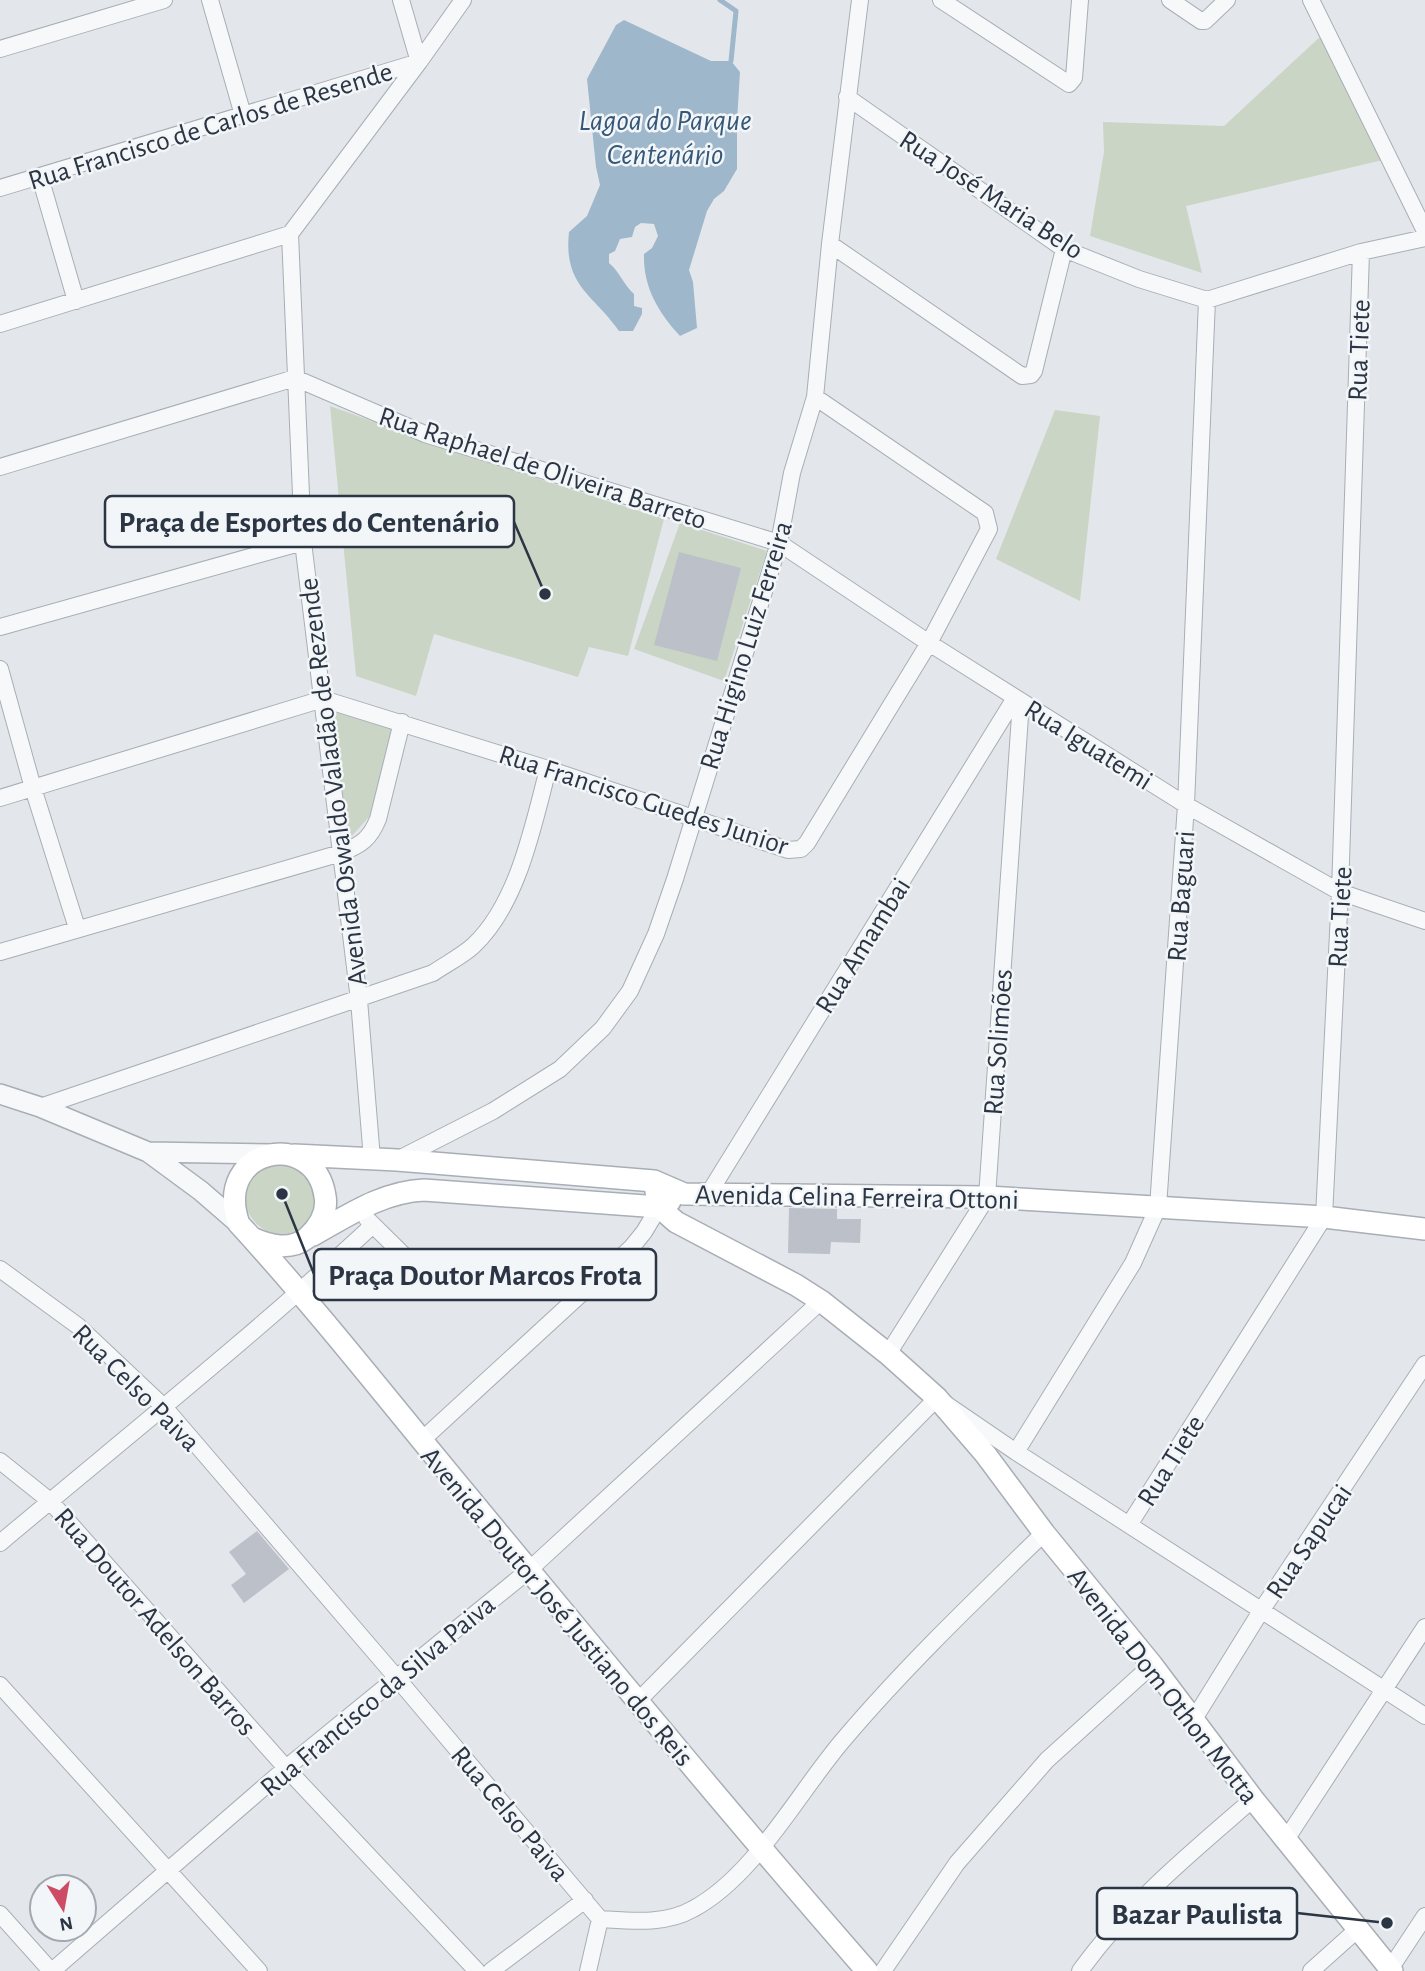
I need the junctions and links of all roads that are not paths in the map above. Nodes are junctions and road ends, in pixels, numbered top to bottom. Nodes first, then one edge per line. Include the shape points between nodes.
1 (164, 0) edge
2 (210, 0) edge
3 (401, 0) edge
4 (463, 0) edge
5 (860, 0) edge
6 (941, 0) edge
7 (1080, 0) edge
8 (1170, 0) edge
9 (1227, 0) edge
10 (1311, 0) edge
11 (0, 49) edge
12 (419, 62) junction
13 (847, 97) junction
14 (243, 115) junction
15 (40, 177) junction
16 (0, 188) edge
17 (1425, 230) edge
18 (290, 234) junction
19 (1425, 237) edge
20 (830, 244) junction
21 (1065, 249) junction
22 (1362, 252) junction
23 (1208, 300) junction
24 (76, 302) junction
25 (0, 324) edge
26 (295, 377) junction
27 (816, 397) junction
28 (0, 467) edge
29 (303, 542) junction
30 (779, 543) junction
31 (0, 627) edge
32 (929, 643) junction
33 (0, 669) edge
34 (323, 699) junction
35 (1018, 699) junction
36 (402, 722) junction
37 (548, 769) junction
38 (33, 788) junction
39 (0, 798) edge
40 (1186, 805) junction
41 (693, 817) junction
42 (341, 853) junction
43 (1340, 892) junction
44 (1425, 921) edge
45 (77, 928) junction
46 (0, 952) edge
47 (359, 1000) junction
48 (0, 1094) edge
49 (40, 1107) junction
50 (148, 1152) junction
51 (283, 1154) junction
52 (372, 1159) junction
53 (397, 1160) junction
54 (654, 1181) junction
55 (709, 1193) junction
56 (684, 1194) junction
57 (987, 1197) junction
58 (659, 1207) junction
59 (1158, 1207) junction
60 (365, 1217) junction
61 (1324, 1217) junction
62 (1425, 1229) edge
63 (246, 1231) junction
64 (305, 1239) junction
65 (0, 1269) edge
66 (437, 1288) dead end
67 (299, 1293) junction
68 (821, 1301) junction
69 (888, 1354) junction
70 (1425, 1364) edge
71 (937, 1398) junction
72 (165, 1408) junction
73 (422, 1440) junction
74 (1016, 1452) junction
75 (0, 1461) edge
76 (50, 1501) junction
77 (1129, 1525) junction
78 (1044, 1534) junction
79 (0, 1543) edge
80 (529, 1570) junction
81 (1261, 1611) junction
82 (1425, 1627) edge
83 (1152, 1665) junction
84 (396, 1677) junction
85 (0, 1685) edge
86 (1384, 1690) junction
87 (637, 1703) junction
88 (1425, 1716) edge
89 (1194, 1720) junction
90 (286, 1768) junction
91 (1253, 1799) junction
92 (1287, 1838) junction
93 (760, 1848) junction
94 (168, 1870) junction
95 (585, 1900) junction
96 (0, 1914) edge
97 (1425, 1916) edge
98 (600, 1919) junction
99 (1359, 1928) junction
100 (1391, 1970) edge
101 (52, 1971) edge
102 (259, 1971) edge
103 (477, 1971) edge
104 (491, 1971) edge
105 (588, 1971) edge
106 (867, 1971) edge
107 (883, 1971) edge
108 (1080, 1971) edge
109 (1311, 1971) edge

1 - 11 street
2 - 14 street
3 - 12 street
4 - 12 street
5 - 13 street, Rua Higino Luiz Ferreira
6 - 7 street via 1068,84 1074,79
8 - 9 street via 1205,21
10 - 17 street
12 - 14 street, Rua Francisco de Carlos de Resende
12 - 18 street
13 - 20 street, Rua Higino Luiz Ferreira
13 - 21 street, Rua José Maria Belo
14 - 15 street, Rua Francisco de Carlos de Resende
15 - 16 street, Rua Francisco de Carlos de Resende
15 - 24 street
18 - 24 street
18 - 26 street, Avenida Oswaldo Valadão de Rezende
19 - 22 street
20 - 21 street via 1022,376 1034,371
20 - 27 street, Rua Higino Luiz Ferreira
21 - 23 street, Rua José Maria Belo
22 - 23 street
22 - 43 street, Rua Tiete
23 - 40 street, Rua Baguari
24 - 25 street
26 - 28 street
26 - 29 street, Avenida Oswaldo Valadão de Rezende
26 - 30 street, Rua Raphael de Oliveira Barreto via 425,434
27 - 30 street, Rua Higino Luiz Ferreira via 792,473
27 - 32 street, Rua Francisco Guedes Junior via 985,513 989,529
29 - 31 street
29 - 34 street, Avenida Oswaldo Valadão de Rezende
30 - 32 street, Rua Raphael de Oliveira Barreto
30 - 41 street, Rua Higino Luiz Ferreira
32 - 35 street, Rua Raphael de Oliveira Barreto
32 - 41 street, Rua Francisco Guedes Junior via 801,849 788,850
33 - 38 street
34 - 36 street, Rua Francisco Guedes Junior
34 - 38 street
34 - 42 street, Avenida Oswaldo Valadão de Rezende
35 - 40 street, Rua Iguatemi
35 - 55 street, Rua Amambai
35 - 57 street, Rua Solimões
36 - 37 street, Rua Francisco Guedes Junior
36 - 42 street via 372,834 361,845
37 - 41 street, Rua Francisco Guedes Junior
37 - 47 street via 521,865 503,907 474,946 433,973
38 - 39 street
38 - 45 street
40 - 43 street, Rua Iguatemi
40 - 59 street, Rua Baguari
41 - 53 street, Rua Higino Luiz Ferreira via 656,934 630,991 603,1028 560,1069 493,1111
42 - 45 street
42 - 47 street, Avenida Oswaldo Valadão de Rezende
43 - 44 street, Rua Iguatemi
43 - 61 street, Rua Tiete
45 - 46 street
47 - 49 street
47 - 52 street, Avenida Oswaldo Valadão de Rezende
48 - 49 street, Avenida Celina Ferreira Ottoni
49 - 50 street, Avenida Celina Ferreira Ottoni
50 - 51 street, Avenida Celina Ferreira Ottoni
50 - 63 street, Avenida Doutor José Justiano dos Reis
51 - 52 main road, Avenida Celina Ferreira Ottoni
51 - 63 main road via 257,1160 234,1188 233,1206
51 - 64 main road via 311,1165 323,1182 327,1203 320,1224
52 - 53 main road, Avenida Celina Ferreira Ottoni
53 - 54 main road, Avenida Celina Ferreira Ottoni
54 - 56 main road, Avenida Celina Ferreira Ottoni
54 - 58 main road
55 - 56 main road, Avenida Celina Ferreira Ottoni
55 - 57 main road, Avenida Celina Ferreira Ottoni
56 - 58 main road
57 - 59 main road, Avenida Celina Ferreira Ottoni
57 - 69 street, Rua Solimões
58 - 60 main road via 424,1190 385,1196
58 - 68 main road, Avenida Dom Othon Motta via 676,1223
58 - 73 street via 631,1248
59 - 61 main road, Avenida Celina Ferreira Ottoni
59 - 74 street, Rua Baguari via 1133,1263
60 - 64 main road
60 - 66 street
60 - 67 street
61 - 62 main road, Avenida Celina Ferreira Ottoni
61 - 77 street, Rua Tiete
63 - 64 main road via 269,1246 288,1246
63 - 67 main road, Avenida Doutor José Justiano dos Reis
65 - 72 street, Rua Celso Paiva via 78,1326
67 - 72 street
67 - 73 main road, Avenida Doutor José Justiano dos Reis
68 - 69 main road, Avenida Dom Othon Motta
68 - 80 street, Rua Francisco da Silva Paiva
69 - 71 main road, Avenida Dom Othon Motta
70 - 81 street, Rua Sapucai
71 - 74 street
71 - 78 main road, Avenida Dom Othon Motta
71 - 87 street
72 - 76 street
72 - 84 street, Rua Celso Paiva
73 - 80 main road, Avenida Doutor José Justiano dos Reis
74 - 77 street
75 - 76 street, Rua Doutor Adelson Barros
76 - 79 street
76 - 90 street, Rua Doutor Adelson Barros
77 - 81 street
78 - 83 main road, Avenida Dom Othon Motta
78 - 93 street via 924,1650 842,1741
80 - 84 street, Rua Francisco da Silva Paiva
80 - 87 main road, Avenida Doutor José Justiano dos Reis
81 - 86 street
81 - 89 street, Rua Sapucai
82 - 86 street
83 - 89 main road, Avenida Dom Othon Motta
83 - 107 street via 1047,1760 957,1863
84 - 90 street, Rua Francisco da Silva Paiva
84 - 95 street, Rua Celso Paiva
85 - 94 street
86 - 88 street
86 - 92 street
87 - 93 main road, Avenida Doutor José Justiano dos Reis
89 - 91 main road, Avenida Dom Othon Motta
90 - 94 street, Rua Francisco da Silva Paiva
90 - 103 street, Rua Doutor Adelson Barros
91 - 92 main road, Avenida Dom Othon Motta
91 - 108 street via 1164,1877 1101,1942
92 - 99 main road, Avenida Dom Othon Motta
93 - 98 street via 721,1891 692,1910 642,1921
93 - 106 main road, Avenida Doutor José Justiano dos Reis
94 - 101 street, Rua Francisco da Silva Paiva
94 - 102 street
95 - 98 street, Rua Celso Paiva
95 - 104 street
96 - 101 street
97 - 100 street
98 - 105 street
99 - 100 main road, Avenida Dom Othon Motta
99 - 109 street

